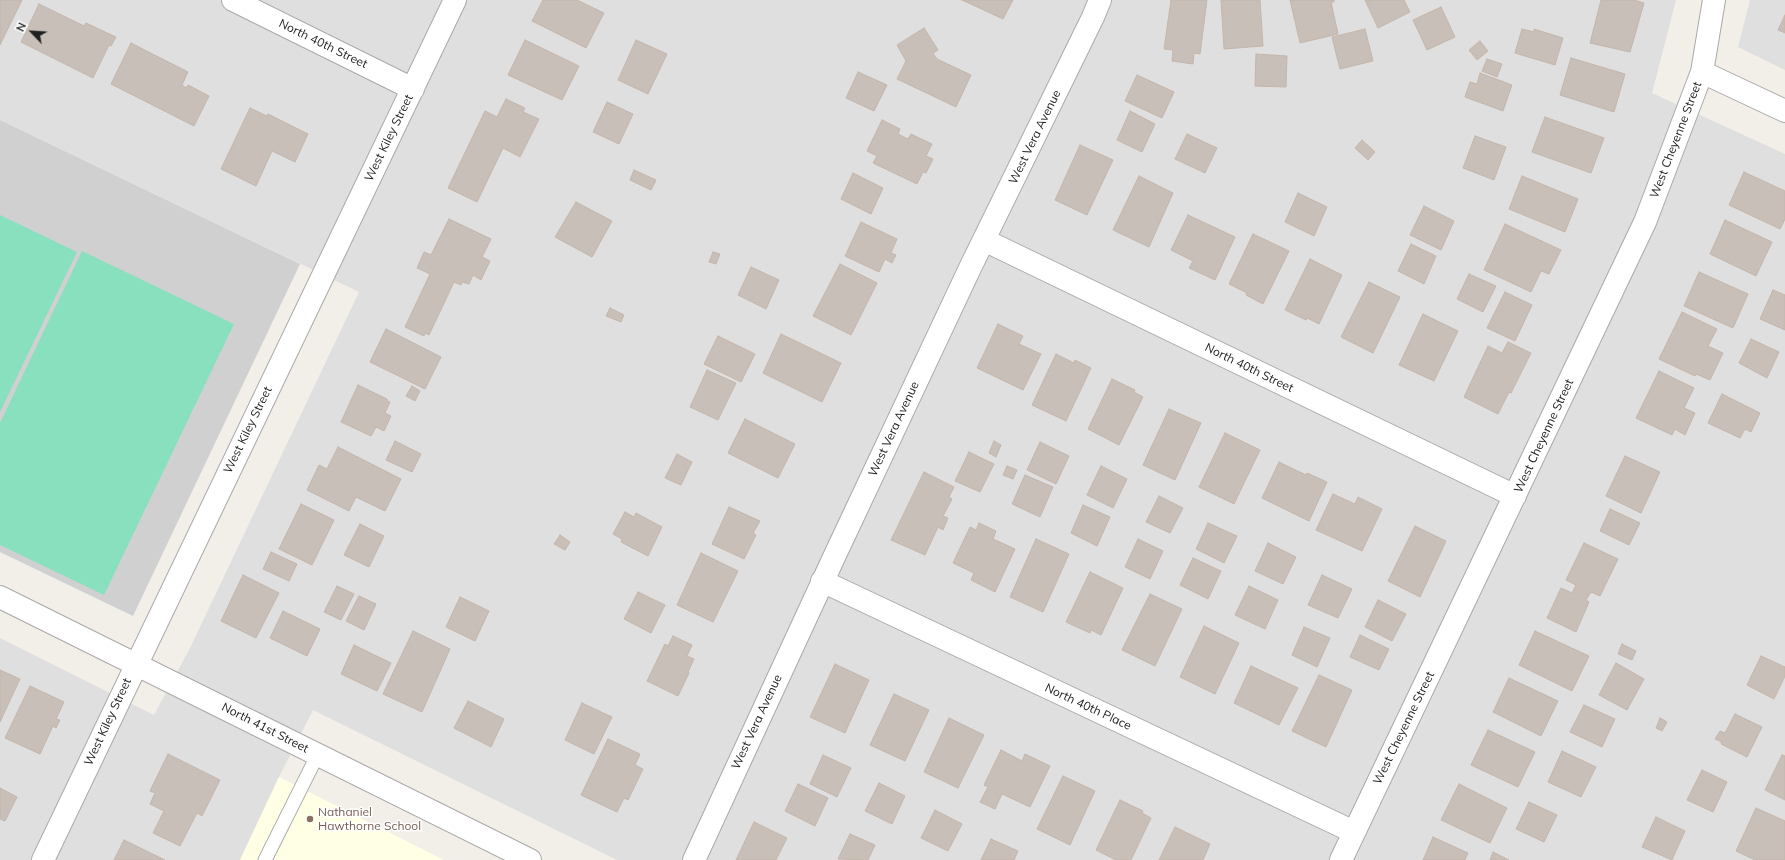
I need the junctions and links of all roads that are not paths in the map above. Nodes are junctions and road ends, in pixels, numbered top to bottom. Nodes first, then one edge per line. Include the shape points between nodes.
1 (233, 0) edge
2 (455, 0) edge
3 (1100, 0) edge
4 (1714, 0) edge
5 (1702, 72) junction
6 (413, 89) junction
7 (1785, 110) edge
8 (984, 240) junction
9 (1515, 496) junction
10 (822, 581) junction
11 (0, 597) edge
12 (136, 663) junction
13 (318, 754) junction
14 (1354, 832) junction
15 (43, 860) edge
16 (265, 860) edge
17 (530, 860) edge
18 (694, 860) edge
19 (1341, 860) edge

1 - 6 street, North 40th Street
2 - 6 street, West Kiley Street
3 - 8 street, West Vera Avenue
4 - 5 street, West Cheyenne Street
5 - 7 street
5 - 9 street, West Cheyenne Street via 1645,222
6 - 12 street, West Kiley Street
8 - 9 street, North 40th Street
8 - 10 street, West Vera Avenue
9 - 14 street, West Cheyenne Street
10 - 14 street, North 40th Place
10 - 18 street, West Vera Avenue
11 - 12 street, North 41st Street
12 - 13 street, North 41st Street
12 - 15 street, West Kiley Street
13 - 16 lane
13 - 17 street, North 41st Street
14 - 19 street, West Cheyenne Street

